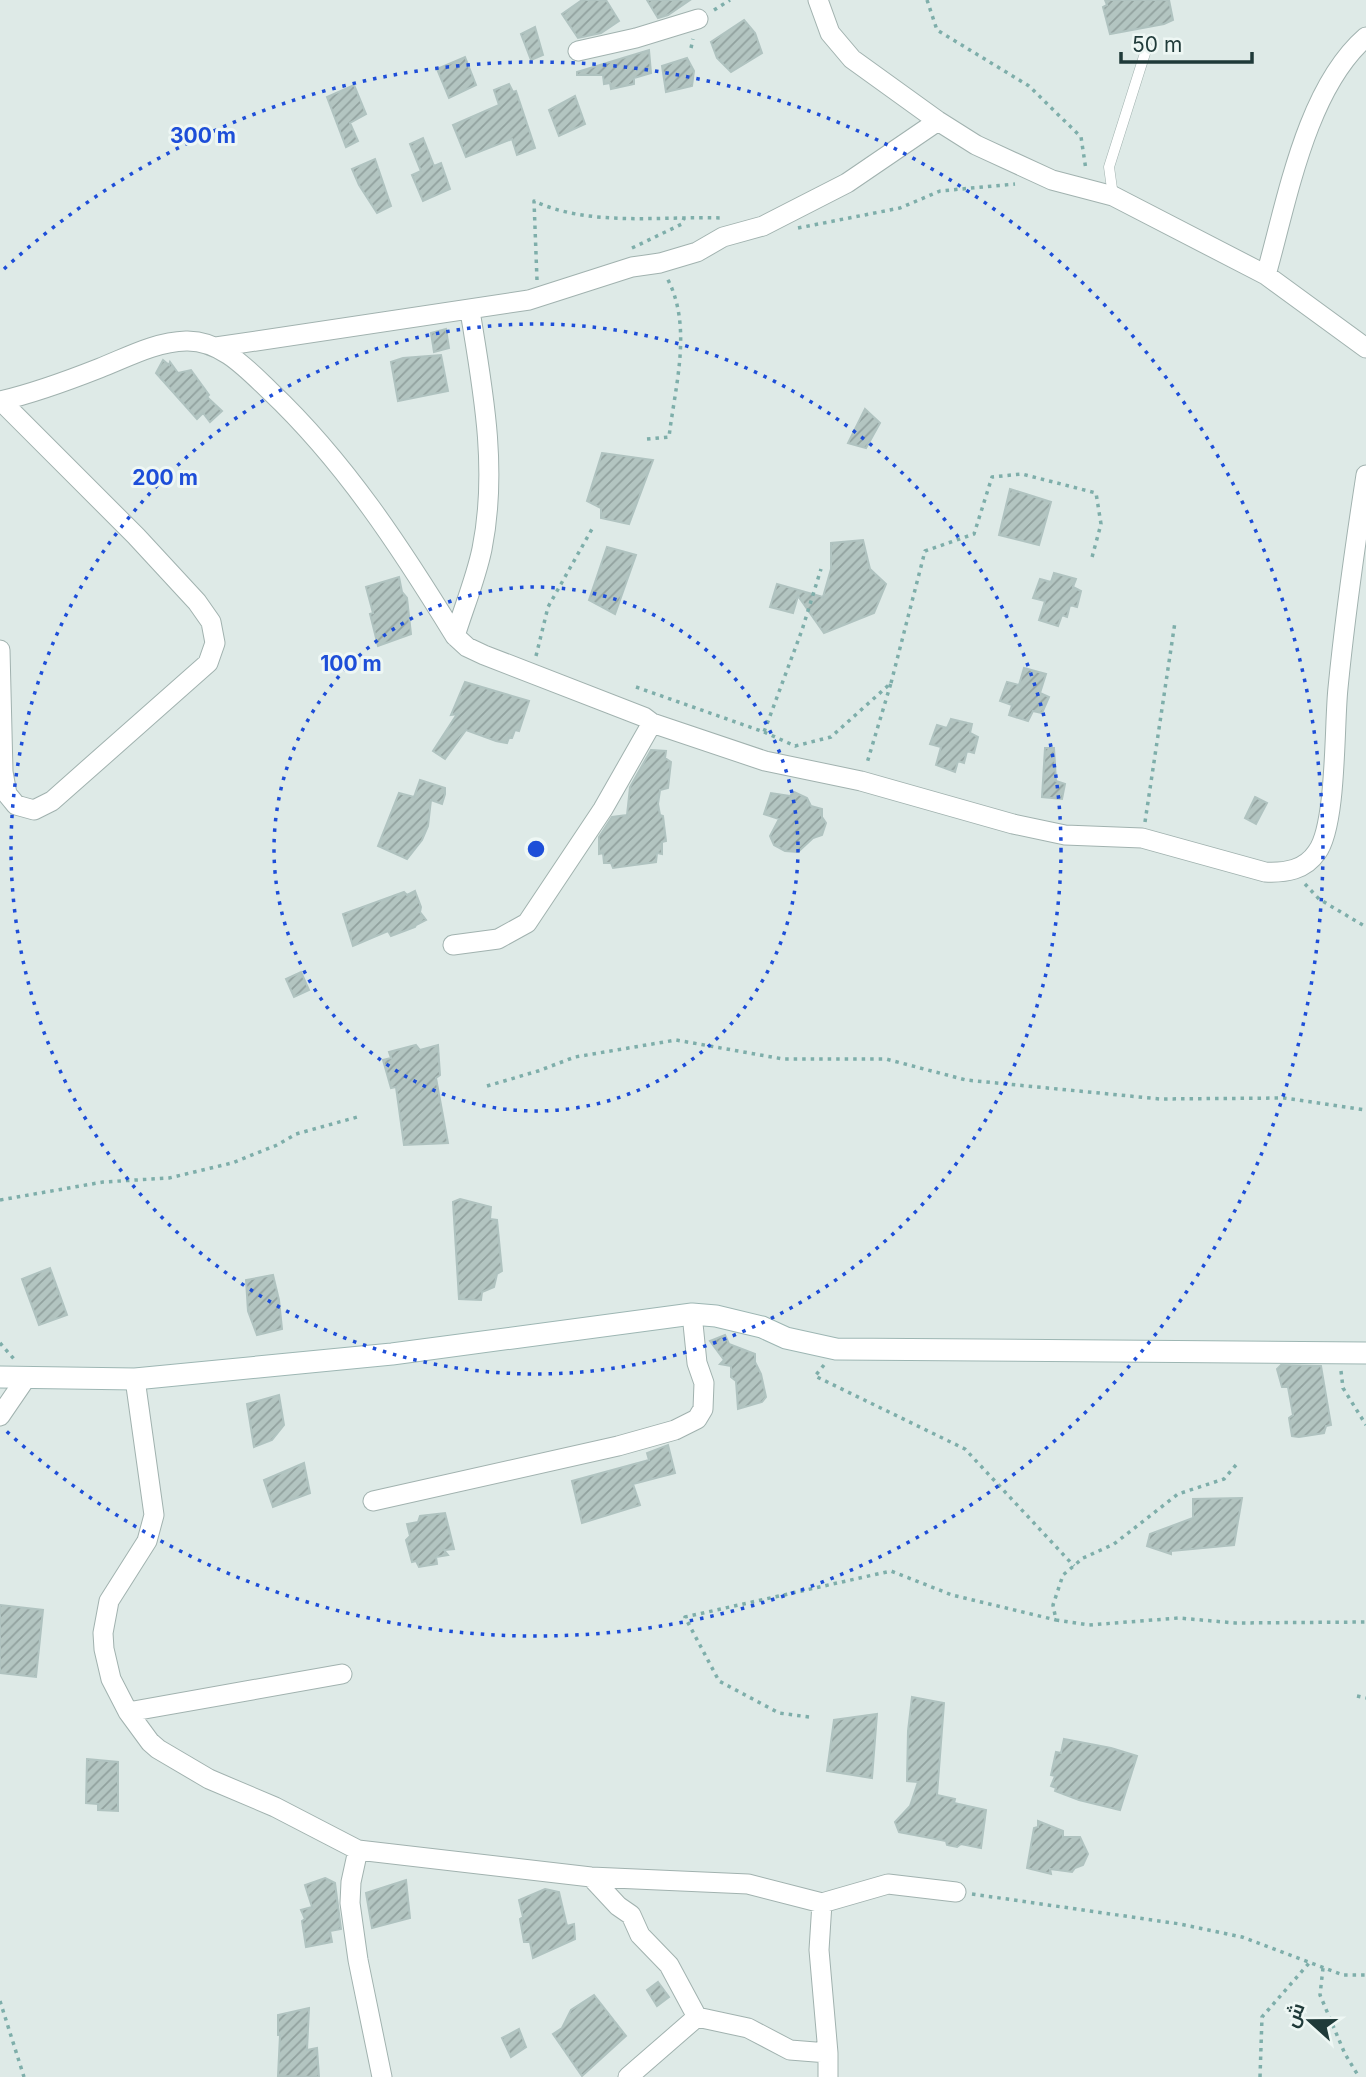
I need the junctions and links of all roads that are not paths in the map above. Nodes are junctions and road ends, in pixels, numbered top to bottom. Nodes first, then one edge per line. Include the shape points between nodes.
1 (818, 0) edge
2 (698, 19) dead end
3 (1366, 37) edge
4 (1147, 47) dead end
5 (578, 51) dead end
6 (938, 121) junction
7 (1113, 196) junction
8 (1266, 275) junction
9 (470, 311) junction
10 (216, 347) junction
11 (1366, 348) edge
12 (0, 401) edge
13 (1366, 475) edge
14 (455, 636) junction
15 (0, 650) edge
16 (652, 723) junction
17 (453, 944) dead end
18 (692, 1314) junction
19 (1366, 1353) edge
20 (0, 1377) edge
21 (26, 1378) junction
22 (135, 1379) junction
23 (0, 1416) edge
24 (373, 1501) dead end
25 (342, 1674) dead end
26 (128, 1712) junction
27 (358, 1850) junction
28 (591, 1877) junction
29 (957, 1892) road end
30 (822, 1903) junction
31 (697, 2017) junction
32 (828, 2053) junction
33 (382, 2077) edge
34 (628, 2077) edge
35 (828, 2077) edge

1 - 6 street via 830,33 852,59
2 - 5 street
3 - 8 street via 1322,95 1296,166
4 - 7 lane via 1109,167
6 - 7 street via 976,145 1052,180
6 - 9 street via 847,183 763,226 660,263
7 - 8 street
8 - 11 street
9 - 10 street
9 - 14 street via 488,436 490,492 482,551
10 - 12 street via 189,341 160,344 37,393
10 - 14 street via 237,359 339,463 399,546
12 - 15 street via 197,602 211,622 215,643 208,663 52,802 34,810 16,805 7,794
13 - 16 street via 1337,690 1328,817 1319,850 1307,863 1291,870 1265,872 1142,838 1065,835 1013,824 861,781 765,761
14 - 16 street via 467,647
16 - 17 street via 527,923 498,939
18 - 19 street via 716,1316 836,1349
18 - 22 street via 392,1354
18 - 24 street via 704,1383 703,1409 697,1419 618,1446
20 - 21 street
21 - 22 street
21 - 23 street
22 - 26 street via 154,1515 147,1541 109,1601 103,1633 111,1679
25 - 26 street
26 - 27 street via 150,1742 168,1755
27 - 28 street
27 - 33 street via 350,1903
28 - 30 street via 748,1884
28 - 31 street via 631,1915 640,1935 669,1965
29 - 30 street via 888,1884
30 - 32 street via 819,1950
31 - 32 street via 748,2028 790,2050
31 - 34 street
32 - 35 street

